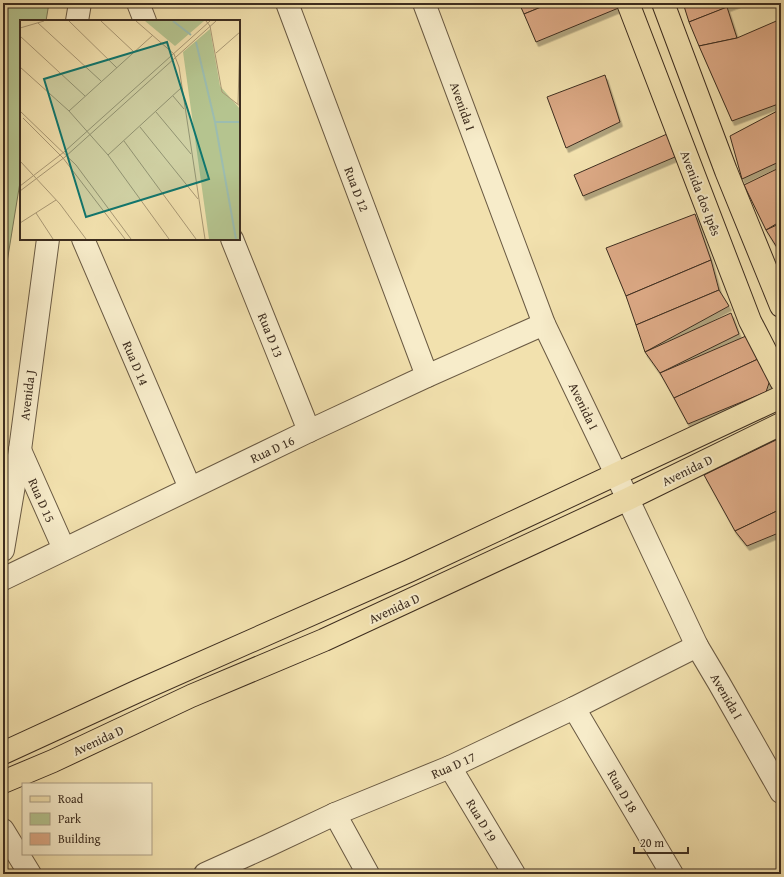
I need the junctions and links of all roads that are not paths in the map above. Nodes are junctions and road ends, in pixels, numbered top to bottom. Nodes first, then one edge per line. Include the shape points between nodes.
1 (80, 3) edge
2 (138, 3) edge
3 (287, 3) edge
4 (424, 3) edge
5 (628, 3) edge
6 (663, 3) edge
7 (77, 20) edge
8 (145, 20) edge
9 (48, 240) edge
10 (83, 240) edge
11 (232, 240) edge
12 (781, 306) edge
13 (544, 324) junction
14 (427, 376) junction
15 (781, 381) edge
16 (781, 397) edge
17 (781, 424) edge
18 (309, 431) junction
19 (20, 450) junction
20 (616, 474) junction
21 (190, 488) junction
22 (628, 499) junction
23 (3, 550) edge
24 (64, 550) junction
25 (3, 579) edge
26 (697, 646) junction
27 (574, 708) junction
28 (3, 753) edge
29 (450, 767) junction
30 (3, 782) edge
31 (781, 792) edge
32 (334, 814) junction
33 (3, 830) edge
34 (30, 874) edge
35 (207, 874) edge
36 (368, 874) edge
37 (514, 874) edge
38 (672, 874) edge

1 - 7 street
2 - 8 street
3 - 14 street, Rua D 12
4 - 13 street, Avenida I
5 - 15 main road, Avenida dos Ipês via 750,321
6 - 12 main road via 726,171
9 - 19 street, Avenida J
10 - 21 street, Rua D 14
11 - 18 street, Rua D 13
13 - 14 street, Rua D 16
13 - 20 street, Avenida I
14 - 18 street, Rua D 16
16 - 20 main road, Avenida D
17 - 22 main road, Avenida D
18 - 21 street, Rua D 16
19 - 23 street, Avenida J
19 - 24 street, Rua D 15
20 - 22 street, Avenida I
20 - 28 main road, Avenida D via 409,571 138,690
21 - 24 street, Rua D 16
22 - 26 street, Avenida I
22 - 30 main road, Avenida D via 324,640 191,696
24 - 25 street, Rua D 16
26 - 27 street, Rua D 17
26 - 31 street, Avenida I
27 - 29 street, Rua D 17
27 - 38 street, Rua D 18
29 - 32 street, Rua D 17
29 - 37 street, Rua D 19
32 - 35 street, Rua D 17
32 - 36 street
33 - 34 street

